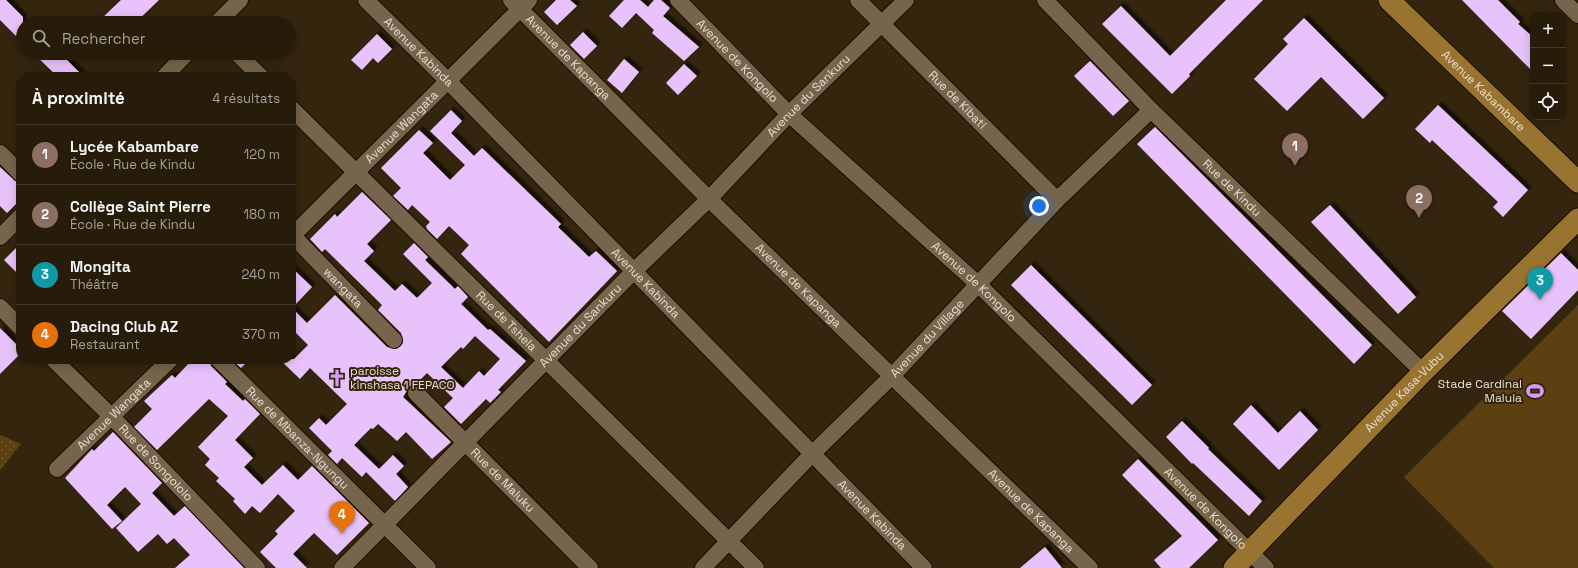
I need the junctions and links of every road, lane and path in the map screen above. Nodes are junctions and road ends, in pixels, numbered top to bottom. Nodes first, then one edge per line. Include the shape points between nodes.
1 (240, 0) edge
2 (366, 0) edge
3 (678, 0) edge
4 (858, 0) edge
5 (906, 0) edge
6 (1045, 0) edge
7 (1389, 0) edge
8 (1563, 0) edge
9 (520, 3) edge
10 (1578, 15) edge
11 (224, 16) edge
12 (881, 23) junction
13 (181, 60) edge
14 (244, 60) edge
15 (169, 72) edge
16 (255, 72) edge
17 (448, 81) junction
18 (1151, 110) junction
19 (296, 113) edge
20 (789, 114) junction
21 (0, 153) edge
22 (16, 169) edge
23 (354, 172) junction
24 (1578, 182) edge
25 (709, 199) junction
26 (1057, 200) junction
27 (1578, 219) edge
28 (16, 221) edge
29 (296, 232) edge
30 (0, 237) edge
31 (296, 240) edge
32 (634, 271) junction
33 (979, 285) junction
34 (0, 308) edge
35 (16, 323) edge
36 (394, 340) dead end
37 (548, 361) junction
38 (58, 364) edge
39 (166, 364) edge
40 (223, 364) edge
41 (1424, 372) junction
42 (893, 375) junction
43 (416, 393) dead end
44 (111, 416) junction
45 (466, 443) junction
46 (811, 455) junction
47 (57, 469) dead end
48 (386, 525) junction
49 (728, 541) junction
50 (1249, 552) junction
51 (257, 568) edge
52 (342, 568) edge
53 (428, 568) edge
54 (590, 568) edge
55 (703, 568) edge
56 (756, 568) edge
57 (924, 568) edge
58 (1090, 568) edge
59 (1234, 568) edge
60 (1266, 568) edge

1 - 11 street
2 - 17 street, Avenue Kabinda
3 - 20 street, Avenue de Kongolo
4 - 12 street, Rue de Kibati
5 - 12 street, Avenue du Sankuru
6 - 18 street, Rue de Kindu
7 - 24 main road, Avenue Kabambare
8 - 10 street
9 - 17 street, Avenue Wangata
9 - 25 street, Avenue de Kapanga
12 - 20 street, Avenue du Sankuru
12 - 26 street, Rue de Kibati
13 - 15 street
14 - 16 street
17 - 23 street, Avenue Wangata
17 - 32 street, Avenue Kabinda
18 - 26 street, Avenue du Village
18 - 41 street, Rue de Kindu
19 - 23 street, Rue de Tshela
20 - 25 street, Avenue du Sankuru
20 - 33 street, Avenue de Kongolo
21 - 22 street
23 - 29 street, Avenue Wangata
23 - 37 street, Rue de Tshela
25 - 32 street, Avenue du Sankuru
25 - 42 street, Avenue de Kapanga
26 - 33 street, Avenue du Village
27 - 41 main road, Avenue Kasa-Vubu
28 - 30 street
31 - 36 street, wangata
32 - 37 street, Avenue du Sankuru
32 - 46 street, Avenue Kabinda
33 - 42 street, Avenue du Village
33 - 50 street, Avenue de Kongolo
34 - 35 street
37 - 45 street, Avenue du Sankuru
37 - 49 street, Rue de Tshela
38 - 44 street, Rue de Songololo
39 - 44 street, Avenue Wangata
40 - 48 street, Rue de Mbanza-Ngungu
41 - 50 main road, Avenue Kasa-Vubu
42 - 46 street, Avenue du Village
42 - 58 street, Avenue de Kapanga
43 - 45 street, Rue de Maluku
44 - 47 street, Avenue Wangata
44 - 51 street, Rue de Songololo
45 - 48 street, Avenue du Sankuru
45 - 54 street, Rue de Maluku
46 - 49 street, Avenue du Village
46 - 57 street, Avenue Kabinda
48 - 52 street, Avenue du Sankuru
48 - 53 street, Rue de Mbanza-Ngungu
49 - 55 street, Avenue du Village
49 - 56 street, Rue de Tshela
50 - 59 main road, Avenue Kasa-Vubu
50 - 60 street, Avenue de Kongolo

